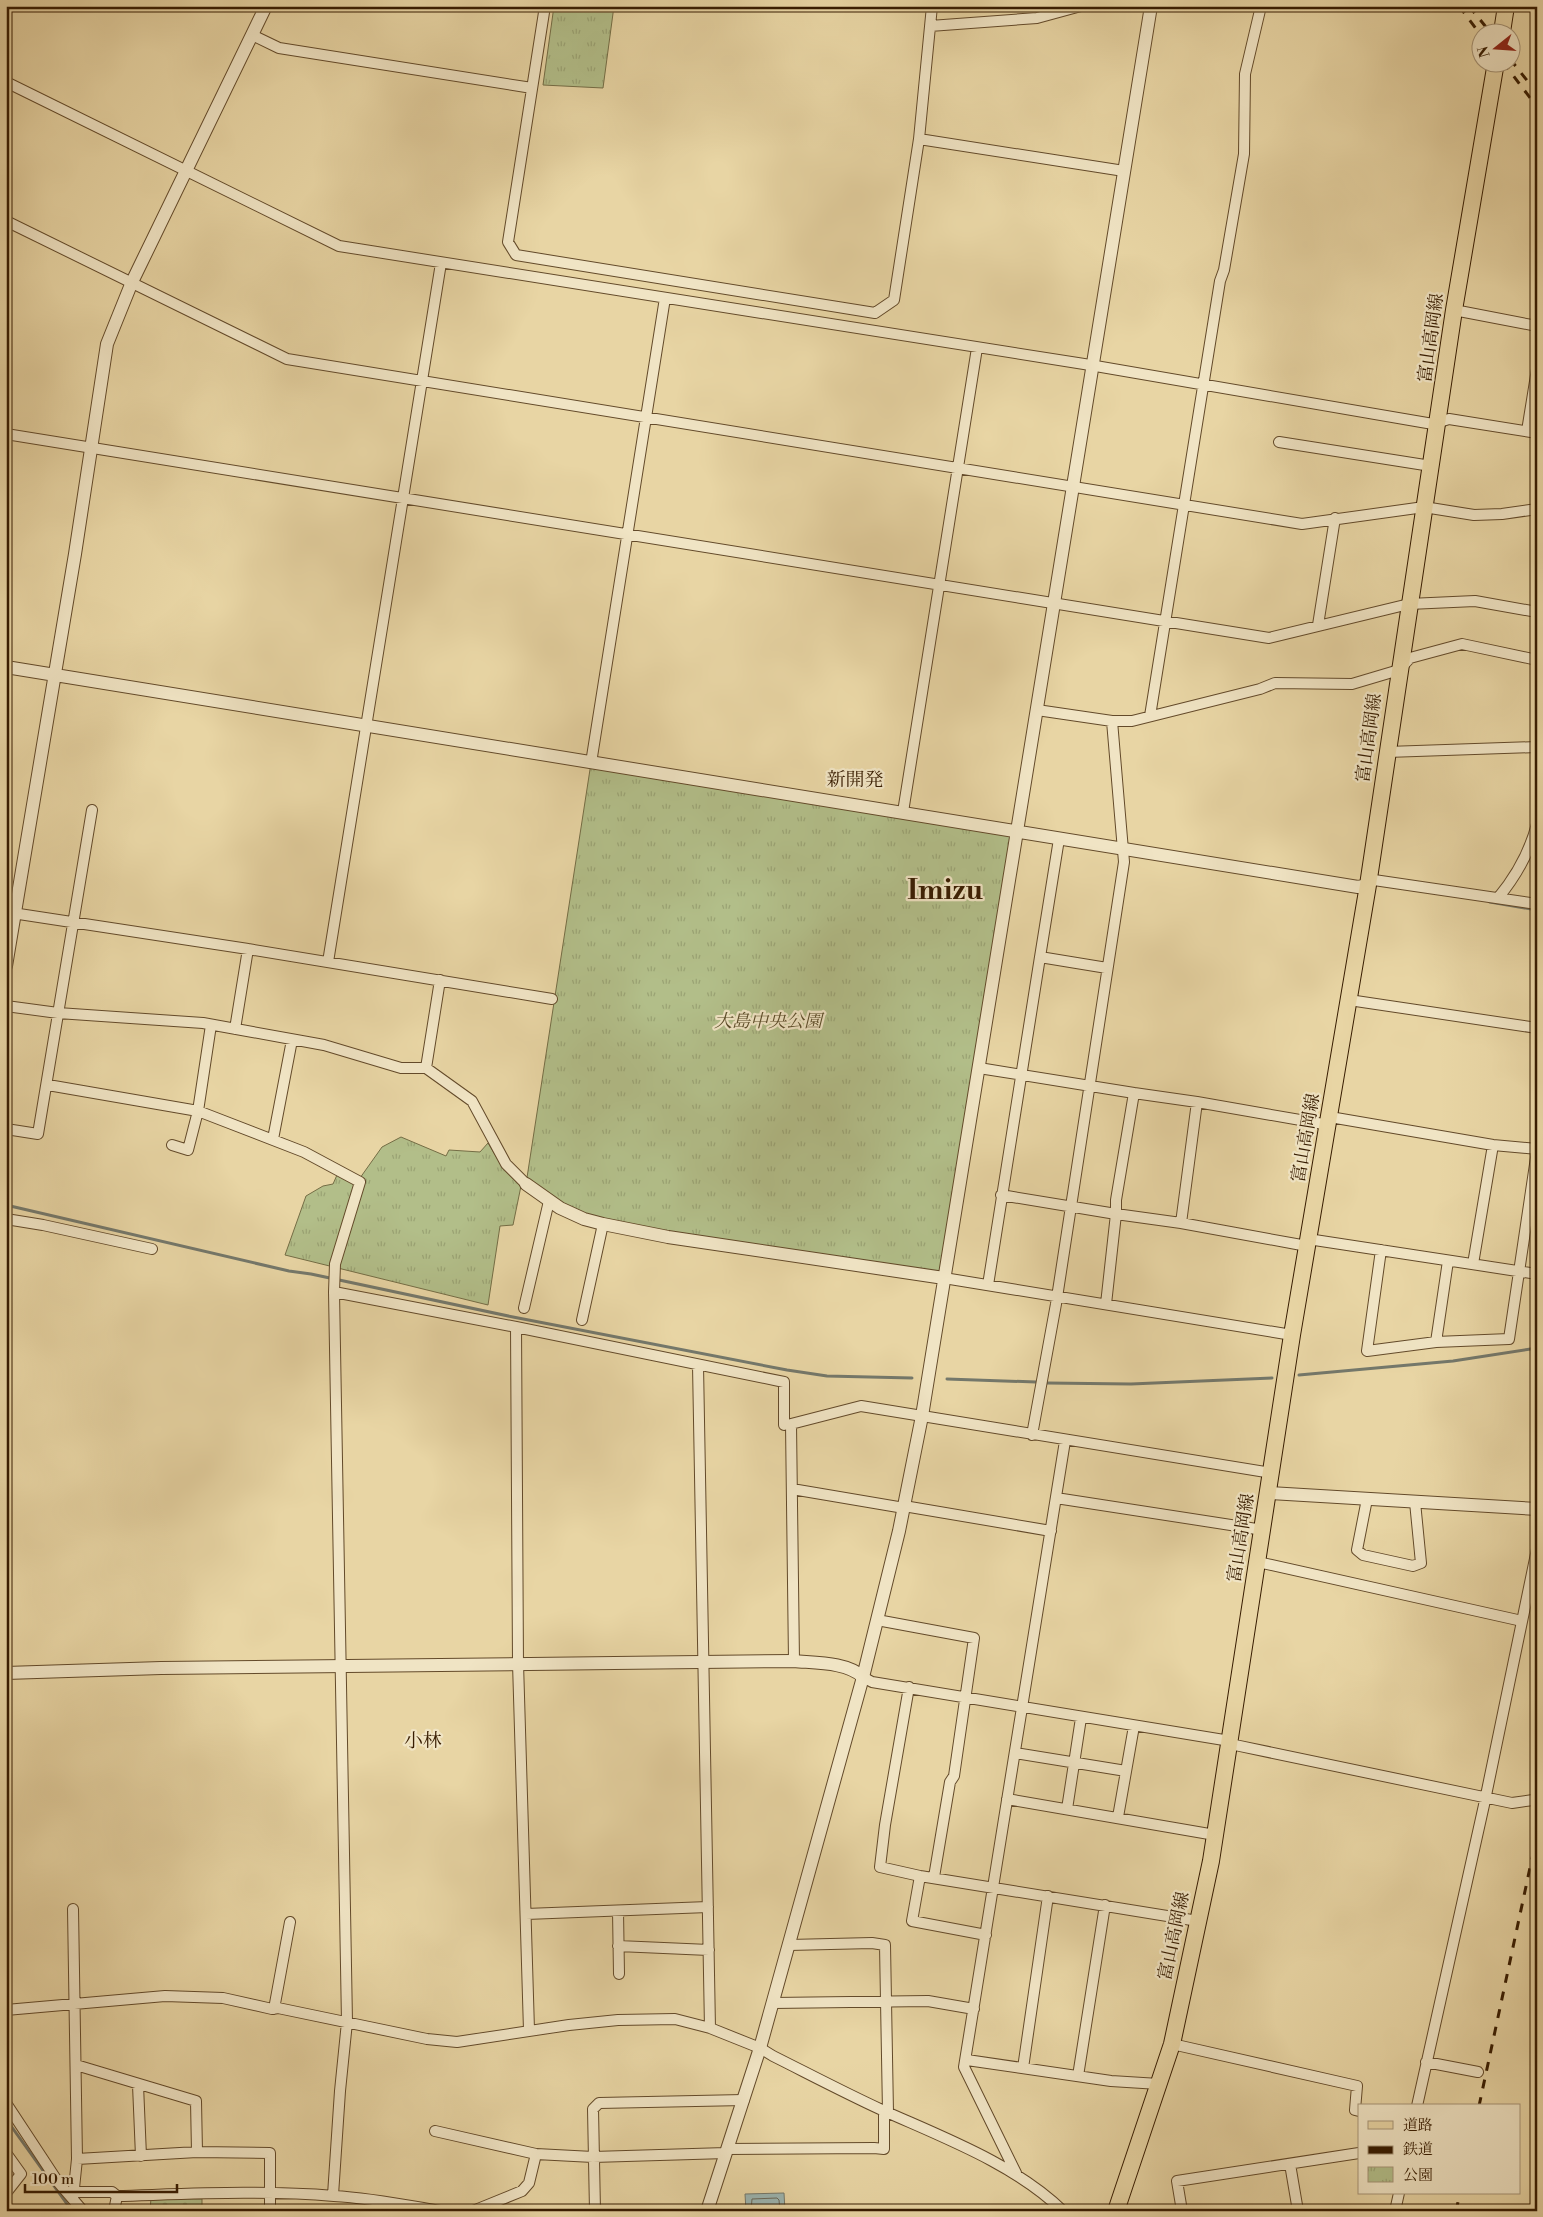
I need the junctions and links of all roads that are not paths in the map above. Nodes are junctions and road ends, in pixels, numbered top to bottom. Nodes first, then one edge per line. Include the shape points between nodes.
1 (266, 6) edge
2 (546, 6) edge
3 (932, 6) edge
4 (1081, 6) edge
5 (1151, 6) edge
6 (1261, 6) edge
7 (1506, 6) edge
8 (1504, 22) edge
9 (930, 26) junction
10 (252, 35) junction
11 (1494, 72) edge
12 (6, 82) edge
13 (532, 88) junction
14 (919, 139) junction
15 (187, 171) junction
16 (1124, 172) junction
17 (6, 221) edge
18 (441, 262) junction
19 (132, 282) junction
20 (665, 298) junction
21 (1454, 310) junction
22 (1537, 326) edge
23 (977, 348) junction
24 (1092, 366) junction
25 (1537, 368) edge
26 (422, 381) junction
27 (1203, 385) junction
28 (647, 419) junction
29 (1439, 421) junction
30 (1532, 432) edge
31 (6, 434) edge
32 (1279, 442) dead end
33 (91, 447) junction
34 (1431, 466) junction
35 (957, 468) junction
36 (1073, 486) junction
37 (404, 498) junction
38 (1183, 505) junction
39 (1424, 507) junction
40 (1537, 509) edge
41 (1335, 518) junction
42 (628, 535) junction
43 (939, 584) junction
44 (1054, 603) junction
45 (1409, 604) junction
46 (1537, 612) edge
47 (1166, 623) junction
48 (1318, 625) junction
49 (1537, 660) edge
50 (6, 668) edge
51 (1399, 670) junction
52 (53, 674) junction
53 (1037, 710) junction
54 (1150, 716) junction
55 (1112, 721) junction
56 (367, 727) junction
57 (1537, 747) edge
58 (1387, 752) junction
59 (591, 763) junction
60 (92, 810) dead end
61 (902, 812) junction
62 (1537, 824) edge
63 (1018, 831) junction
64 (1059, 838) junction
65 (1124, 849) junction
66 (1368, 885) junction
67 (1498, 898) junction
68 (1537, 904) edge
69 (10, 913) edge
70 (72, 922) junction
71 (248, 949) junction
72 (1040, 957) junction
73 (328, 962) junction
74 (6, 966) edge
75 (1107, 968) junction
76 (440, 980) junction
77 (552, 999) dead end
78 (1349, 1000) junction
79 (6, 1006) edge
80 (58, 1013) junction
81 (211, 1025) junction
82 (1537, 1028) edge
83 (235, 1029) junction
84 (292, 1040) junction
85 (426, 1068) junction
86 (979, 1068) junction
87 (1021, 1075) junction
88 (48, 1085) junction
89 (1089, 1086) junction
90 (1134, 1093) junction
91 (1197, 1102) junction
92 (198, 1111) junction
93 (1329, 1121) junction
94 (6, 1129) edge
95 (273, 1139) junction
96 (172, 1145) dead end
97 (1492, 1145) junction
98 (1537, 1150) edge
99 (526, 1184) joint
100 (1001, 1195) junction
101 (549, 1201) junction
102 (1070, 1205) junction
103 (1116, 1214) junction
104 (6, 1219) edge
105 (1181, 1223) junction
106 (603, 1224) junction
107 (1308, 1242) junction
108 (152, 1249) dead end
109 (1380, 1250) junction
110 (1448, 1261) junction
111 (1473, 1264) junction
112 (1518, 1271) junction
113 (1537, 1274) edge
114 (944, 1278) junction
115 (988, 1285) junction
116 (334, 1292) junction
117 (1056, 1296) junction
118 (1106, 1304) junction
119 (524, 1308) dead end
120 (582, 1320) dead end
121 (516, 1327) junction
122 (1292, 1334) junction
123 (1436, 1342) junction
124 (698, 1365) junction
125 (922, 1416) junction
126 (784, 1425) dead end
127 (1032, 1435) junction
128 (1065, 1441) junction
129 (1272, 1473) junction
130 (792, 1488) junction
131 (1269, 1493) junction
132 (1056, 1498) junction
133 (1367, 1499) junction
134 (1415, 1502) junction
135 (904, 1507) junction
136 (1537, 1510) edge
137 (1263, 1530) junction
138 (1050, 1531) junction
139 (1537, 1549) edge
140 (1258, 1562) junction
141 (877, 1620) junction
142 (1522, 1621) junction
143 (704, 1661) junction
144 (794, 1661) junction
145 (518, 1664) junction
146 (341, 1666) junction
147 (6, 1673) edge
148 (863, 1678) junction
149 (909, 1687) junction
150 (965, 1697) junction
151 (1022, 1707) junction
152 (1081, 1718) junction
153 (1134, 1726) junction
154 (1230, 1741) junction
155 (1014, 1753) junction
156 (1074, 1762) junction
157 (1126, 1771) junction
158 (1486, 1797) junction
159 (1007, 1799) junction
160 (1533, 1800) dead end
161 (1067, 1809) junction
162 (1118, 1817) junction
163 (1214, 1834) junction
164 (920, 1876) junction
165 (934, 1877) junction
166 (993, 1887) junction
167 (1048, 1896) junction
168 (1106, 1905) junction
169 (708, 1907) junction
170 (73, 1909) dead end
171 (618, 1911) junction
172 (526, 1914) junction
173 (1198, 1921) junction
174 (290, 1922) dead end
175 (986, 1935) junction
176 (789, 1945) junction
177 (618, 1946) junction
178 (709, 1950) junction
179 (619, 1974) dead end
180 (886, 2002) junction
181 (74, 2003) junction
182 (773, 2003) junction
183 (274, 2009) junction
184 (974, 2009) junction
185 (6, 2010) edge
186 (347, 2022) junction
187 (710, 2028) junction
188 (529, 2030) junction
189 (1172, 2044) junction
190 (760, 2048) junction
191 (967, 2060) junction
192 (1426, 2062) junction
193 (76, 2065) junction
194 (1024, 2068) junction
195 (1478, 2072) dead end
196 (1078, 2076) junction
197 (1159, 2084) junction
198 (138, 2085) junction
199 (744, 2100) junction
200 (6, 2103) edge
201 (1417, 2104) edge
202 (1358, 2111) edge
203 (886, 2112) junction
204 (435, 2131) dead end
205 (726, 2151) junction
206 (196, 2152) junction
207 (6, 2153) edge
208 (1358, 2153) edge
209 (536, 2154) junction
210 (141, 2156) junction
211 (593, 2157) junction
212 (77, 2159) junction
213 (1290, 2164) junction
214 (1016, 2174) junction
215 (6, 2193) edge
216 (270, 2194) junction
217 (1399, 2194) edge
218 (73, 2195) junction
219 (117, 2196) junction
220 (333, 2196) junction
221 (386, 2206) edge
222 (83, 2211) edge
223 (114, 2211) edge
224 (270, 2211) edge
225 (440, 2211) edge
226 (473, 2211) edge
227 (595, 2211) edge
228 (707, 2211) edge
229 (1063, 2211) edge
230 (1116, 2211) edge
231 (1182, 2211) edge
232 (1298, 2211) edge
233 (1395, 2211) edge

1 - 10 street
2 - 13 street
3 - 9 street
4 - 9 street via 1037,18
5 - 16 street
6 - 27 street via 1245,74 1244,154
7 - 8 main road
9 - 14 street
10 - 13 street via 279,48
10 - 15 street
11 - 21 main road, 富山高岡線
12 - 15 street
13 - 14 street via 508,242 516,255 875,313 894,300
14 - 16 street
15 - 18 street via 340,246
15 - 19 street
16 - 24 street
17 - 19 street
18 - 20 street
18 - 26 street
19 - 26 street via 287,359
19 - 33 street via 107,344
20 - 23 street
20 - 28 street
21 - 22 street
21 - 29 main road, 富山高岡線
23 - 24 street
23 - 35 street
24 - 27 street
24 - 36 street
25 - 30 street
26 - 28 street
26 - 37 street
27 - 29 street via 1433,424
27 - 38 street
28 - 35 street
28 - 42 street
29 - 30 street via 1449,419
29 - 34 main road, 富山高岡線
31 - 33 street
32 - 34 street
33 - 37 street
33 - 52 street
34 - 39 main road, 富山高岡線
35 - 36 street
35 - 43 street
36 - 38 street
36 - 44 street
37 - 42 street
37 - 56 street
38 - 41 street via 1302,524
38 - 47 street
39 - 40 street via 1474,515
39 - 41 street
39 - 45 main road, 富山高岡線
41 - 48 street
42 - 43 street
42 - 59 street
43 - 44 street
43 - 61 street
44 - 47 street
44 - 53 street
45 - 46 street via 1476,600
45 - 48 street
45 - 51 main road, 富山高岡線
47 - 48 street via 1269,638
47 - 54 street
49 - 51 street via 1462,644 1410,658
50 - 52 street
51 - 54 street via 1352,684 1275,683
51 - 58 main road, 富山高岡線
52 - 56 street
52 - 69 street
53 - 55 street
53 - 63 street
54 - 55 street via 1132,721
55 - 65 street
56 - 59 street
56 - 73 street
57 - 58 street
58 - 66 main road, 富山高岡線
59 - 61 street
60 - 70 street
61 - 63 street
62 - 67 street via 1532,846
63 - 64 street
63 - 86 street
64 - 65 street
64 - 72 street
65 - 66 street via 1358,887
65 - 75 street
66 - 67 street via 1374,880
66 - 78 main road, 富山高岡線
67 - 68 street
69 - 70 street
69 - 74 street
70 - 71 street
70 - 80 street
71 - 73 street
71 - 83 street
72 - 75 street
72 - 87 street
73 - 76 street
75 - 89 street
76 - 77 street
76 - 85 street
78 - 82 street
78 - 93 main road, 富山高岡線
79 - 80 street
80 - 81 street
80 - 88 street
81 - 83 street
81 - 92 street
83 - 84 street
84 - 85 street via 324,1045 401,1068
84 - 95 street
85 - 99 street via 472,1101 506,1164
86 - 87 street
86 - 114 street
87 - 89 street
87 - 100 street
88 - 92 street
88 - 94 street via 38,1134
89 - 90 street
89 - 102 street
90 - 91 street
90 - 103 street
91 - 93 street
91 - 105 street
92 - 95 street
92 - 96 street via 188,1150
93 - 97 street
93 - 107 main road, 富山高岡線
95 - 116 street via 360,1182 335,1264
97 - 98 street
97 - 111 street
98 - 112 street
99 - 101 street
100 - 102 street
100 - 115 street
101 - 106 street via 584,1219
101 - 119 street
102 - 103 street
102 - 117 street
103 - 105 street
103 - 118 street
104 - 108 street
105 - 107 street
106 - 114 street via 668,1237
106 - 120 street
107 - 109 street
107 - 122 main road, 富山高岡線
109 - 110 street
109 - 123 street via 1367,1351
110 - 111 street
110 - 123 street
111 - 112 street
112 - 113 street
112 - 123 street via 1509,1339
114 - 115 street
114 - 125 street
115 - 117 street
116 - 121 street
116 - 146 street
117 - 118 street
117 - 127 street
118 - 122 street
121 - 124 street
121 - 145 street
122 - 129 main road, 富山高岡線
124 - 126 street via 784,1382
124 - 143 street
125 - 127 street
125 - 130 street via 861,1406 791,1424
125 - 135 street
127 - 128 street
128 - 129 street
128 - 132 street
129 - 131 main road, 富山高岡線
130 - 135 street
130 - 144 street
131 - 133 street
131 - 137 main road, 富山高岡線
132 - 137 street
132 - 138 street
133 - 134 street
133 - 134 street via 1357,1550 1363,1555 1413,1566 1421,1563
134 - 136 street
135 - 138 street
135 - 141 street
137 - 140 main road, 富山高岡線
138 - 151 street
139 - 142 street
140 - 142 street
140 - 154 main road, 富山高岡線
141 - 148 street
141 - 150 street via 974,1638
142 - 158 street
143 - 144 street
143 - 145 street
143 - 169 street
144 - 148 street via 856,1670
145 - 146 street
145 - 172 street
146 - 147 street
146 - 186 street
148 - 149 street
148 - 176 street
149 - 150 street
149 - 164 street via 880,1867
150 - 151 street
150 - 165 street via 954,1776 950,1782
151 - 152 street
151 - 155 street
152 - 153 street
152 - 156 street
153 - 154 street
153 - 157 street
154 - 158 street via 1235,1745
154 - 163 main road, 富山高岡線
155 - 156 street
155 - 159 street
156 - 157 street
156 - 161 street
157 - 162 street
158 - 160 street via 1512,1803
158 - 192 street
159 - 161 street
159 - 166 street
161 - 162 street
162 - 163 street
163 - 173 main road, 富山高岡線
164 - 165 street
164 - 175 street via 912,1921
165 - 166 street
166 - 167 street
166 - 175 street
167 - 168 street
167 - 194 street
168 - 173 street
168 - 196 street
169 - 171 street
169 - 178 street
170 - 181 street
171 - 172 street
171 - 177 street
172 - 188 street
173 - 189 main road, 富山高岡線
174 - 183 street
175 - 184 street
176 - 180 street via 886,1945
176 - 182 street
177 - 178 street
177 - 179 street
178 - 187 street
180 - 182 street
180 - 184 street via 928,2000
180 - 203 street
181 - 183 street via 166,1996 223,1998
181 - 185 street
181 - 193 street
182 - 190 street
183 - 186 street
184 - 191 street
186 - 188 street via 457,2042
186 - 220 street
187 - 188 street via 676,2019 645,2019
187 - 190 street
189 - 197 main road, 富山高岡線
189 - 202 street via 1357,2086 1355,2110
190 - 199 street
190 - 203 street
191 - 194 street
191 - 214 street via 964,2067
192 - 195 street
192 - 201 street
193 - 198 street
193 - 212 street
194 - 196 street
196 - 197 street
197 - 230 main road, 富山高岡線
198 - 206 street via 196,2101
198 - 210 street
199 - 205 street
199 - 211 street via 599,2103 593,2109
200 - 218 street via 58,2182
203 - 205 street via 884,2149
203 - 214 street
204 - 209 street
205 - 211 street
205 - 228 street
206 - 210 street
206 - 216 street via 270,2153
207 - 215 street via 21,2174
208 - 213 street
209 - 211 street
209 - 226 street via 529,2184 522,2191
210 - 212 street
211 - 227 street
212 - 218 street
213 - 231 street via 1177,2181
213 - 232 street
214 - 229 street via 1048,2196
216 - 219 street
216 - 220 street
216 - 224 street
217 - 233 street
218 - 219 street via 112,2192
218 - 222 street
219 - 223 street
220 - 221 street
221 - 225 street

